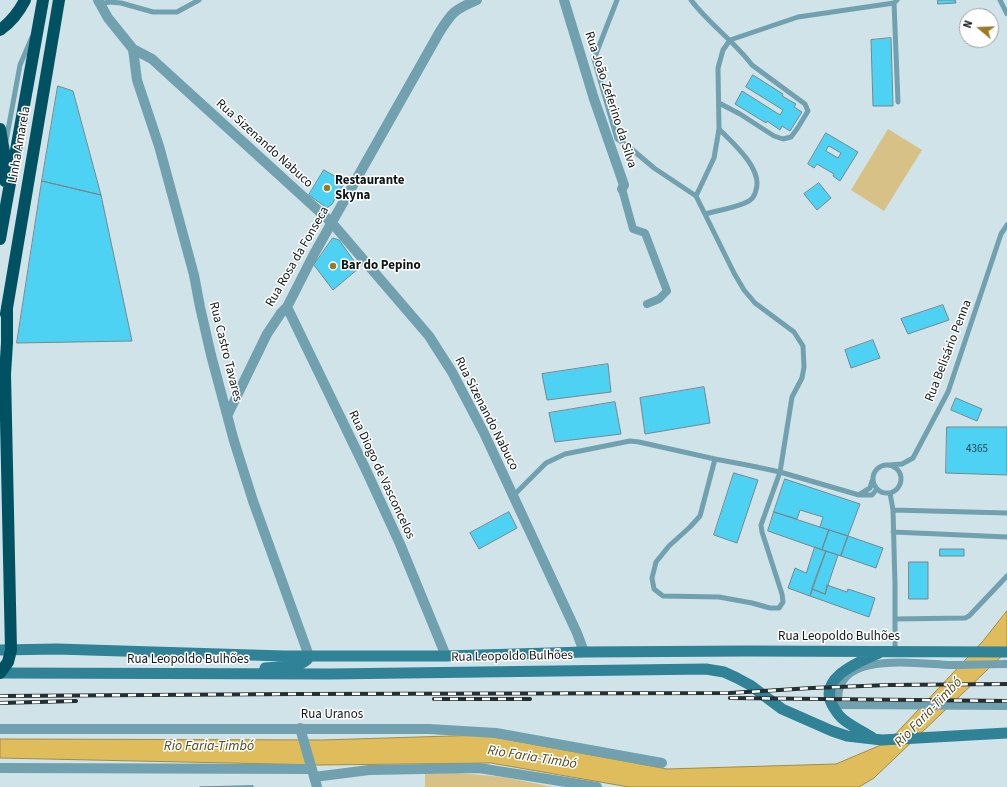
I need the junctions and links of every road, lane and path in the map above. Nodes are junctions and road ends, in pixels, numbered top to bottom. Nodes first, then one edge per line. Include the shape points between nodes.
1 (25, 0) edge
2 (43, 0) edge
3 (59, 0) edge
4 (199, 0) edge
5 (477, 0) edge
6 (564, 0) edge
7 (617, 0) edge
8 (690, 0) edge
9 (1000, 0) edge
10 (895, 1) edge
11 (99, 2) edge
12 (1007, 14) edge
13 (40, 20) junction
14 (0, 30) edge
15 (730, 40) junction
16 (133, 49) junction
17 (898, 102) dead end
18 (719, 103) junction
19 (719, 129) junction
20 (0, 130) edge
21 (4, 152) junction
22 (622, 189) joint
23 (696, 196) junction
24 (4, 197) edge
25 (705, 214) junction
26 (332, 223) junction
27 (1007, 225) edge
28 (0, 239) edge
29 (647, 304) dead end
30 (7, 307) junction
31 (287, 307) junction
32 (0, 342) edge
33 (228, 414) junction
34 (715, 459) junction
35 (889, 465) junction
36 (780, 472) junction
37 (873, 478) junction
38 (877, 489) junction
39 (890, 493) junction
40 (859, 495) junction
41 (513, 496) junction
42 (893, 510) junction
43 (1007, 513) edge
44 (893, 532) junction
45 (1007, 537) edge
46 (1007, 576) edge
47 (896, 619) junction
48 (5, 650) edge
49 (883, 651) junction
50 (895, 651) junction
51 (584, 652) junction
52 (1007, 652) edge
53 (309, 656) junction
54 (446, 656) junction
55 (1006, 664) edge
56 (0, 673) edge
57 (231, 674) junction
58 (1007, 706) edge
59 (0, 729) edge
60 (301, 733) junction
61 (1007, 733) edge
62 (882, 740) junction
63 (662, 763) dead end
64 (0, 768) edge
65 (313, 775) edge
66 (593, 787) edge

1 - 14 highway via 11,20
2 - 13 highway, Linha Amarela
3 - 30 highway, Linha Amarela
4 - 11 lane via 177,12 153,12 121,3
5 - 26 street, Rua Rosa da Fonseca via 455,10 448,18
6 - 22 street, Rua João Zeferino da Silva via 594,99 624,185
7 - 23 lane via 594,59 617,139
8 - 15 lane
9 - 12 lane
10 - 15 lane via 798,17
10 - 17 lane
11 - 16 street, Rua Sizenando Nabuco via 108,18
13 - 21 lane via 20,66
13 - 24 highway, Linha Amarela
15 - 18 lane via 718,68
15 - 18 lane via 752,65 805,104 808,111 791,137 783,139
16 - 26 street, Rua Sizenando Nabuco via 152,59
16 - 33 street, Rua Castro Tavares via 137,80 159,146
18 - 19 lane
19 - 23 lane via 714,158
19 - 25 lane via 750,163 757,176 757,187 755,196 749,202
20 - 21 highway
21 - 24 highway
22 - 29 street, Rua João Zeferino da Silva via 633,229 645,233 667,291 659,299
23 - 25 lane
24 - 28 highway, Linha Amarela
25 - 36 lane via 744,290 755,303 794,332 803,346 802,378 792,397
26 - 31 street, Rua Rosa da Fonseca
26 - 41 street, Rua Sizenando Nabuco via 433,343 462,390
27 - 35 lane, Rua Belisário Penna via 1001,234 948,392 913,458 902,464
30 - 32 highway, Linha Amarela
30 - 48 highway
31 - 33 street, Rua Rosa da Fonseca via 267,334
31 - 54 street, Rua Diogo de Vasconcelos via 366,470
33 - 53 street, Rua Castro Tavares via 253,501
34 - 36 lane
34 - 36 lane via 700,516 656,562 652,582 654,589 663,596 719,597 775,609 781,606 783,602 779,582 761,525
34 - 41 lane via 630,441 555,458 546,463
35 - 37 lane via 876,470
35 - 39 lane via 897,470 901,479 898,487
36 - 40 lane
37 - 38 lane
37 - 40 lane via 870,488
38 - 39 lane
38 - 40 lane via 872,495
39 - 42 lane
41 - 51 street, Rua Sizenando Nabuco
42 - 43 lane
42 - 44 lane
44 - 45 lane
44 - 47 lane
46 - 47 lane via 965,618
47 - 50 lane
48 - 53 main road, Rua Leopoldo Bulhões via 57,649
48 - 56 highway via 8,662
49 - 50 main road, Rua Leopoldo Bulhões
49 - 51 main road, Rua Leopoldo Bulhões
49 - 62 main road via 842,672 832,684 829,694 832,706 844,720
50 - 52 main road, Rua Leopoldo Bulhões
51 - 54 main road, Rua Leopoldo Bulhões
53 - 54 main road, Rua Leopoldo Bulhões
53 - 57 main road via 297,665
55 - 58 street via 873,664 848,675 840,684 837,695 839,704
56 - 57 main road, Rua Leopoldo Bulhões
57 - 62 main road, Rua Leopoldo Bulhões via 706,669 724,672 737,678 776,705 832,731 847,736
59 - 60 street, Rua Uranos
60 - 63 street, Rua Uranos via 429,729 496,733
60 - 65 street
61 - 62 main road, Rua Leopoldo Bulhões
64 - 65 street
65 - 66 street via 369,770 479,768

